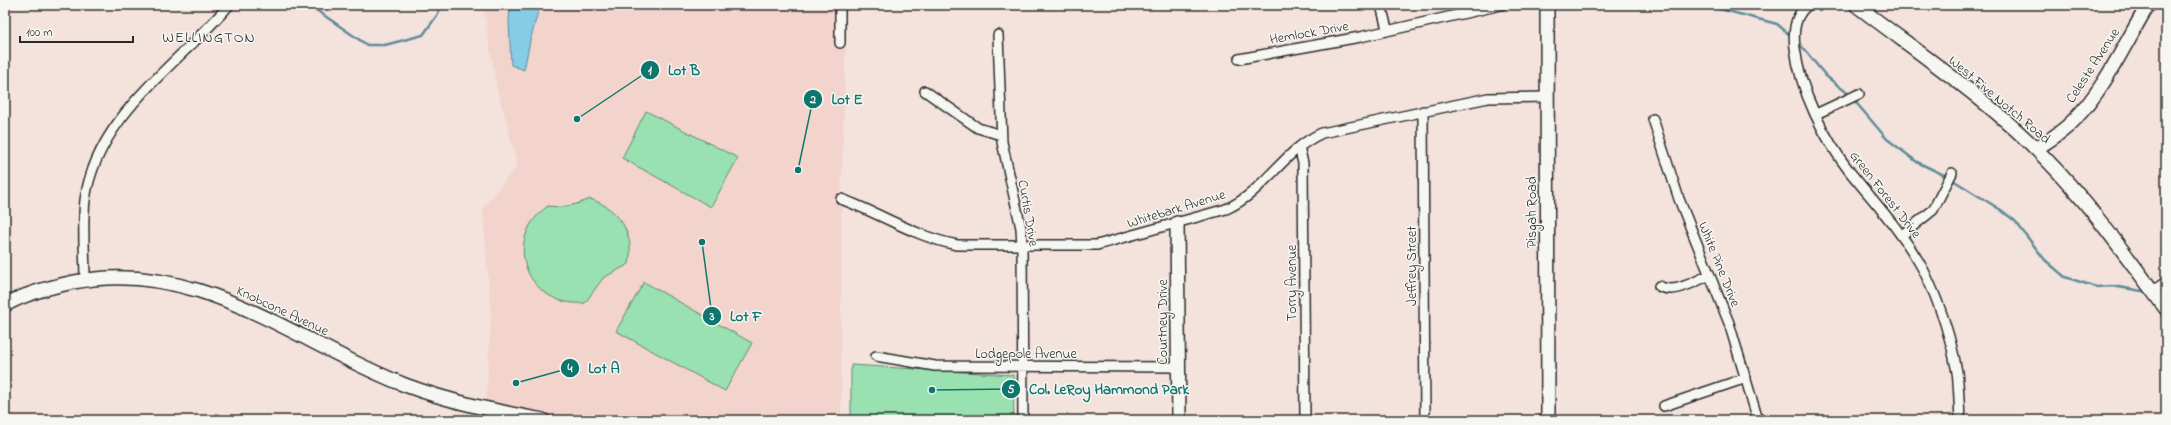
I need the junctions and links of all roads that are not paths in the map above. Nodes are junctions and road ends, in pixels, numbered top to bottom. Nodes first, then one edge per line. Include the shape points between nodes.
1 (229, 5) edge
2 (840, 5) edge
3 (1381, 5) edge
4 (1501, 5) edge
5 (1547, 5) edge
6 (1856, 5) edge
7 (2148, 5) edge
8 (1804, 7) edge
9 (1387, 29) junction
10 (998, 35) dead end
11 (840, 43) dead end
12 (1239, 59) dead end
13 (924, 91) dead end
14 (1859, 94) dead end
15 (1547, 97) junction
16 (1423, 111) junction
17 (1816, 114) junction
18 (1653, 119) dead end
19 (1001, 135) junction
20 (1299, 147) junction
21 (2036, 149) junction
22 (1952, 173) dead end
23 (841, 199) dead end
24 (1177, 223) junction
25 (1902, 235) junction
26 (1022, 246) junction
27 (1710, 275) junction
28 (85, 280) junction
29 (2166, 282) edge
30 (1659, 286) dead end
31 (2152, 291) junction
32 (5, 305) edge
33 (2166, 309) edge
34 (876, 356) dead end
35 (1024, 367) junction
36 (1177, 367) junction
37 (1746, 378) junction
38 (1664, 406) dead end
39 (543, 420) edge
40 (1023, 420) edge
41 (1179, 420) edge
42 (1305, 420) edge
43 (1425, 420) edge
44 (1548, 420) edge
45 (1758, 420) edge
46 (1960, 420) edge

1 - 28 street via 130,107 99,153 85,200
2 - 11 street
3 - 9 street
4 - 9 street, Hemlock Drive
5 - 15 street, Pisgah Road
6 - 21 street, West Five Notch Road via 2007,122
7 - 21 street, Celeste Avenue via 2085,108 2065,129
8 - 17 street, Green Forest Drive via 1794,30 1796,57
9 - 12 street, Hemlock Drive via 1360,37
10 - 19 street, Curtis Drive
13 - 19 street via 978,128
14 - 17 street
15 - 16 street, Whitebark Avenue via 1488,98
15 - 44 street, Pisgah Road
16 - 20 street, Whitebark Avenue via 1322,133
16 - 43 street, Jeffrey Street
17 - 25 street, Green Forest Drive via 1850,171
18 - 27 street, White Pine Drive via 1679,199
19 - 26 street, Curtis Drive via 1004,159 1021,228
20 - 24 street, Whitebark Avenue via 1260,187 1238,204
20 - 42 street, Torry Avenue via 1304,171
21 - 31 street, West Five Notch Road via 2085,202
22 - 25 street via 1933,210
23 - 26 street, Whitebark Avenue via 936,241
24 - 26 street, Whitebark Avenue via 1097,245
24 - 36 street, Courtney Drive
25 - 46 street, Green Forest Drive via 1924,272 1944,320 1957,372
26 - 35 street, Curtis Drive
27 - 30 street via 1675,289 1666,290
27 - 37 street, White Pine Drive via 1729,323
28 - 32 street, Knobcone Avenue via 36,292
28 - 39 street, Knobcone Avenue via 139,277 182,284 241,308 405,385 447,399
29 - 31 street
31 - 33 street, West Five Notch Road
34 - 35 street, Lodgepole Avenue via 935,366
35 - 36 street, Lodgepole Avenue
35 - 40 street, Curtis Drive
36 - 41 street, Courtney Drive
37 - 38 street
37 - 45 street, White Pine Drive

